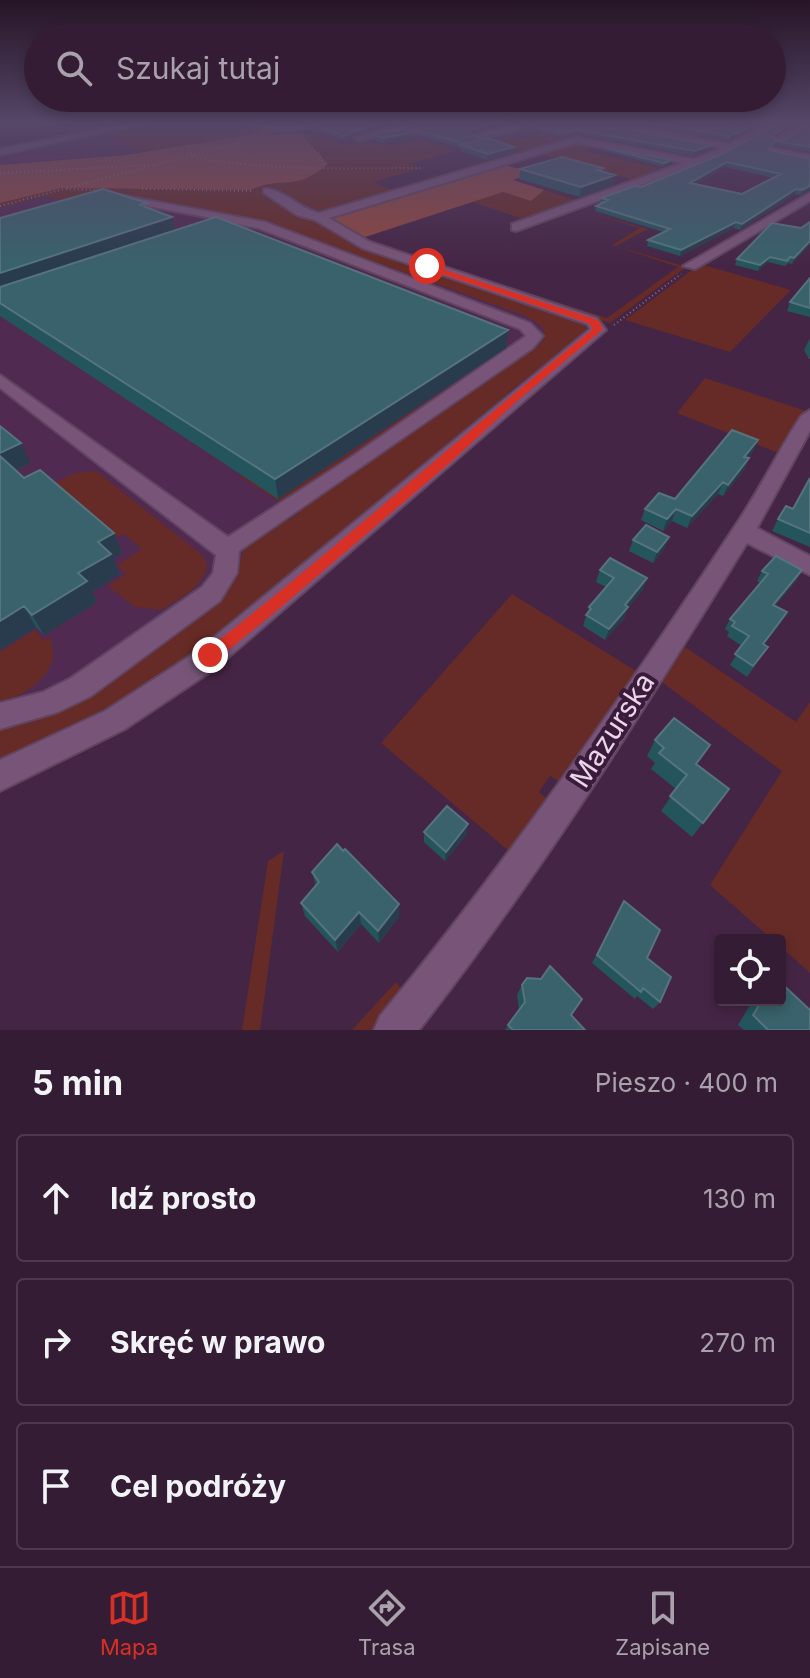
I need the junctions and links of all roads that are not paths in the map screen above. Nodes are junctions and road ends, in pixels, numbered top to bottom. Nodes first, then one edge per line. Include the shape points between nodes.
1 (475, 170) edge
2 (673, 170) edge
3 (268, 191) road end
4 (104, 192) edge
5 (810, 196) edge
6 (219, 217) junction
7 (319, 217) junction
8 (516, 227) dead end
9 (197, 233) edge
10 (690, 266) road end
11 (496, 315) junction
12 (479, 326) edge
13 (503, 336) edge
14 (527, 345) junction
15 (0, 380) edge
16 (810, 416) edge
17 (743, 531) junction
18 (227, 548) junction
19 (810, 566) edge
20 (0, 716) edge
21 (0, 776) edge
22 (394, 1030) edge

1 - 7 street
2 - 8 street
3 - 7 street via 301,213
4 - 6 street
5 - 10 street
6 - 9 street via 218,225
6 - 11 street via 261,225
7 - 21 street via 366,245 598,327 281,599 179,678 91,734
11 - 12 street
11 - 14 street via 533,331
13 - 14 street
14 - 18 street
15 - 18 street
16 - 17 street, Mazurska
17 - 19 street
17 - 22 street, Mazurska via 524,861
18 - 20 street via 227,569 211,594 81,687

